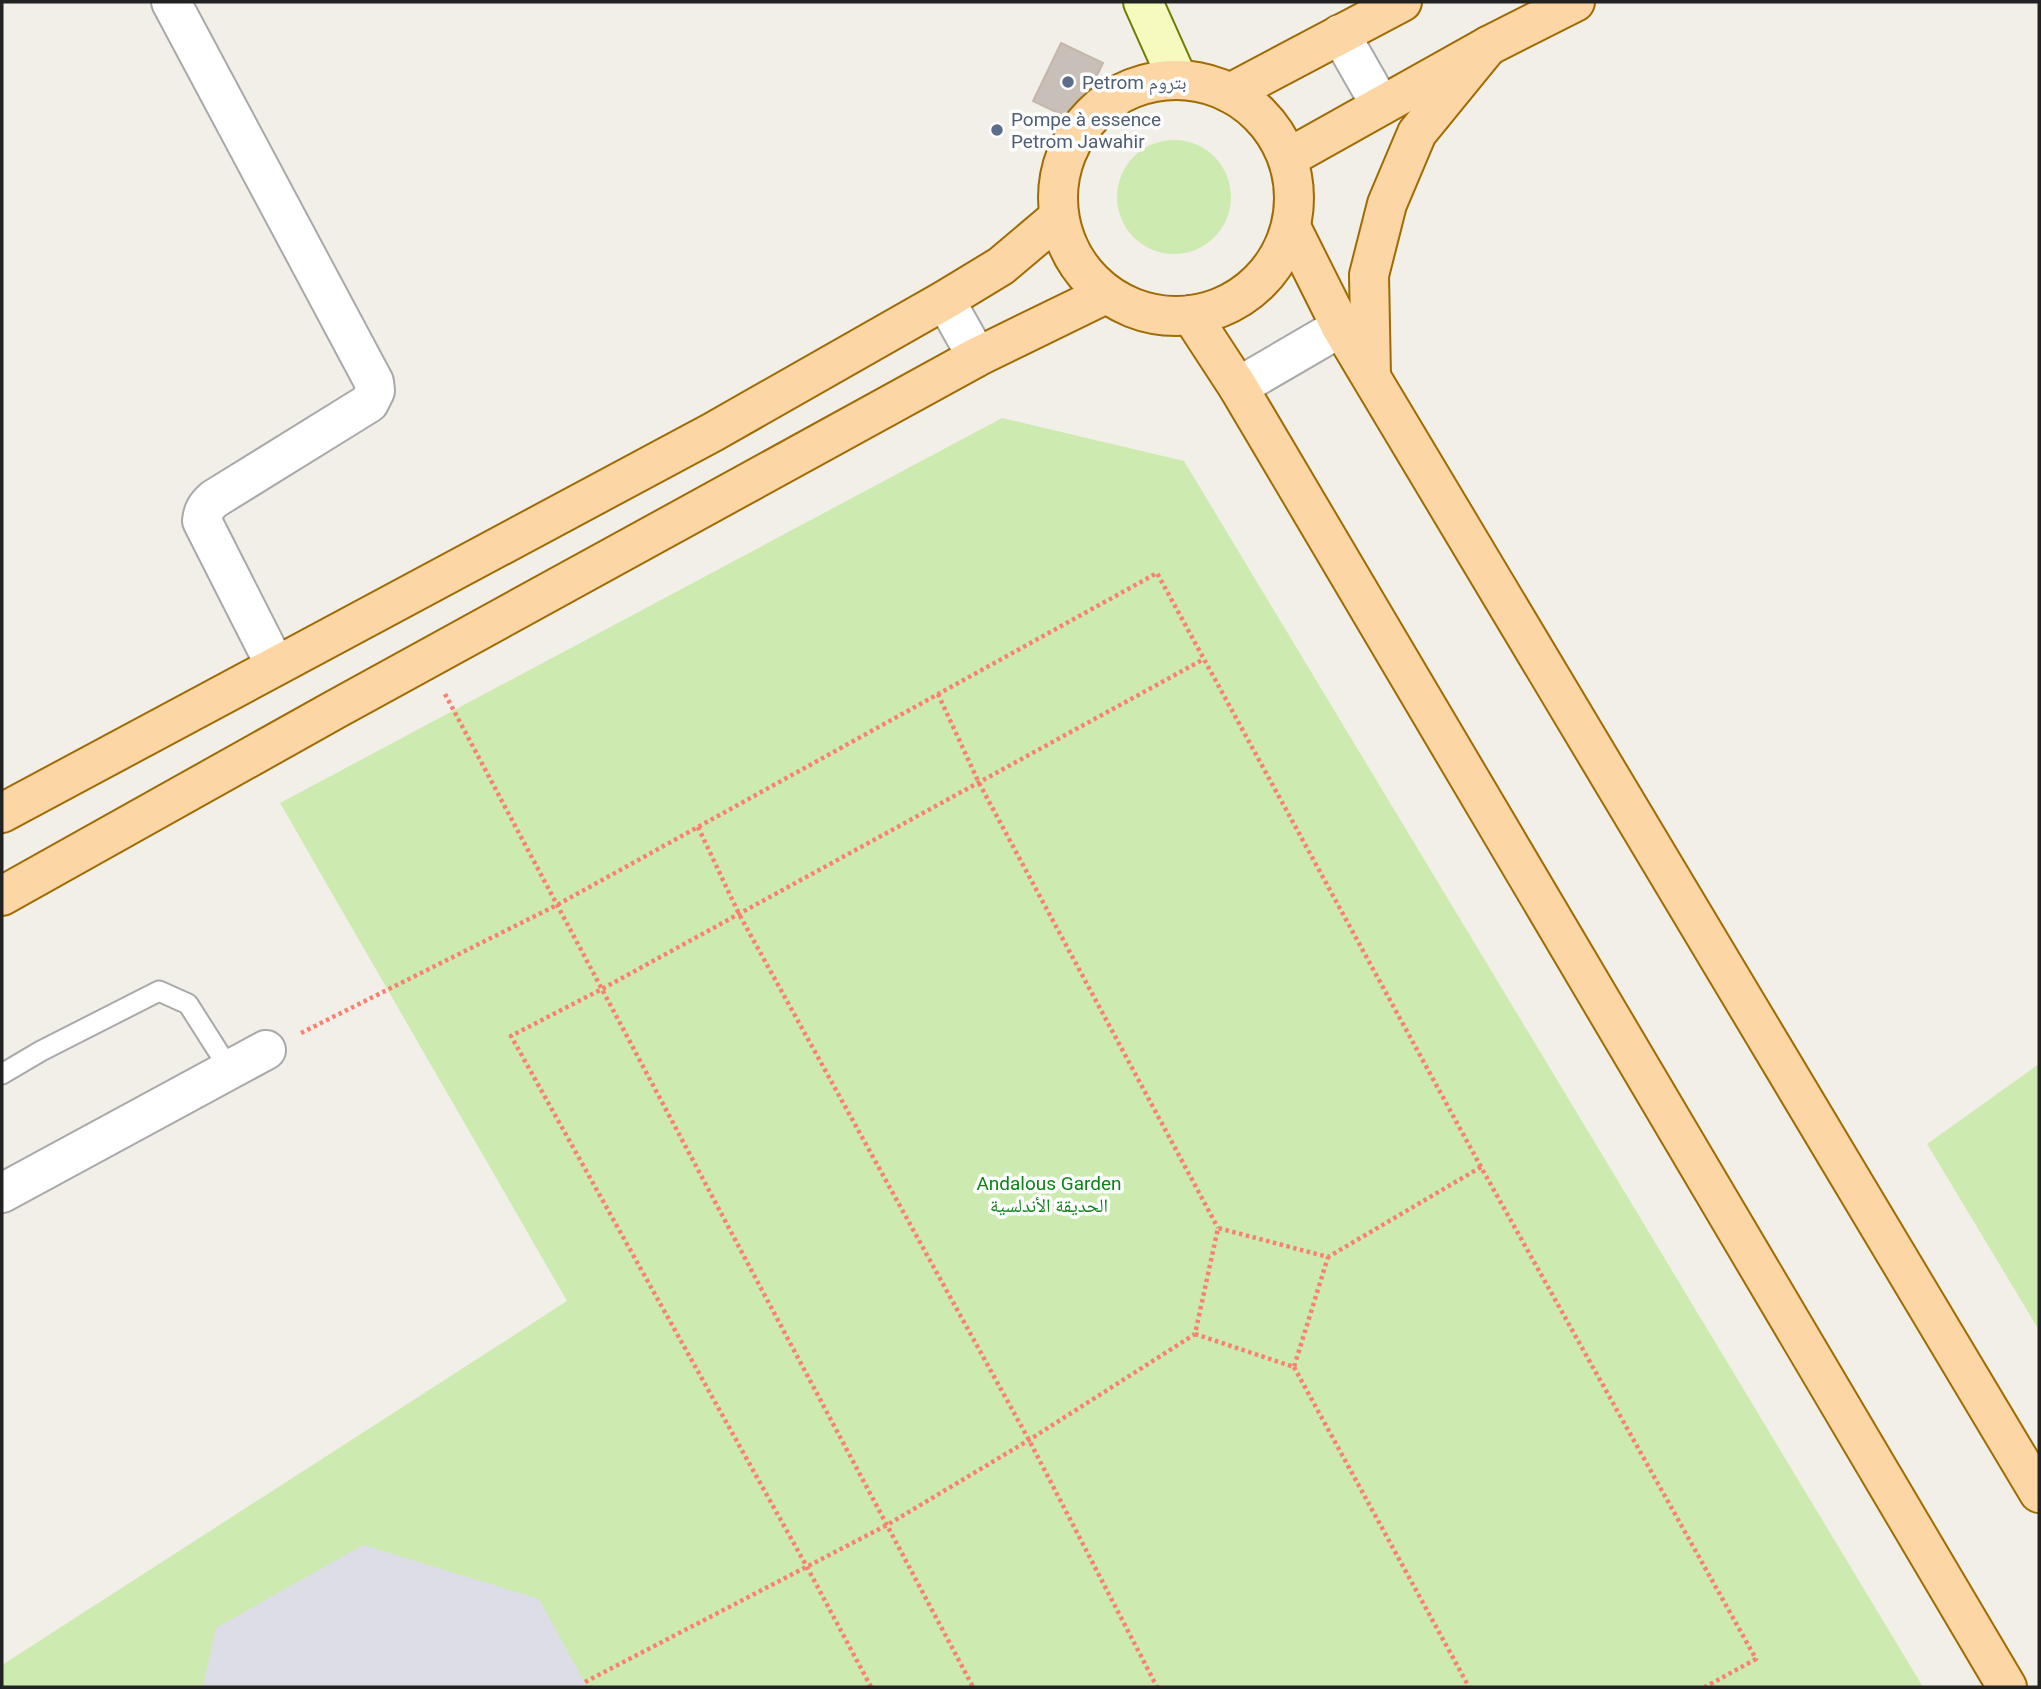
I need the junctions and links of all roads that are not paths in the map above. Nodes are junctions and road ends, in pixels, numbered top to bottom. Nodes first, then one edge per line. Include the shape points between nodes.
1 (171, 2) edge
2 (1143, 2) edge
3 (1402, 2) edge
4 (1575, 2) edge
5 (1340, 34) junction
6 (1488, 46) junction
7 (1178, 80) junction
8 (1230, 93) junction
9 (1380, 104) junction
10 (1288, 158) junction
11 (1059, 217) junction
12 (1291, 227) junction
13 (1106, 294) junction
14 (945, 300) junction
15 (1191, 315) junction
16 (1341, 327) junction
17 (977, 357) junction
18 (1371, 378) junction
19 (1238, 387) junction
20 (275, 665) junction
21 (2, 813) edge
22 (2, 896) edge
23 (266, 1050) road end
24 (230, 1070) junction
25 (2, 1074) edge
26 (2, 1193) edge
27 (2039, 1493) edge
28 (2007, 1687) edge

1 - 20 street via 375,391 369,403 214,499 202,513
2 - 7 street
3 - 5 main road
4 - 6 main road
5 - 8 main road
5 - 9 street
6 - 9 main road
6 - 18 main road via 1417,133 1387,204 1368,275
7 - 8 main road via 1205,83
7 - 11 main road via 1149,83 1096,110 1064,159
8 - 10 main road via 1265,120
9 - 10 main road
10 - 12 main road via 1294,192
11 - 13 main road via 1068,247 1084,273
11 - 14 main road via 1001,265
12 - 15 main road via 1283,249 1255,287 1214,310
12 - 16 main road
13 - 15 main road via 1161,316
13 - 17 main road
14 - 17 street
14 - 20 main road via 621,482
15 - 19 main road
16 - 18 main road
16 - 19 street
17 - 22 main road
18 - 27 main road
19 - 28 main road
20 - 21 main road
23 - 24 street
24 - 25 lane via 188,1004 159,991
24 - 26 street

